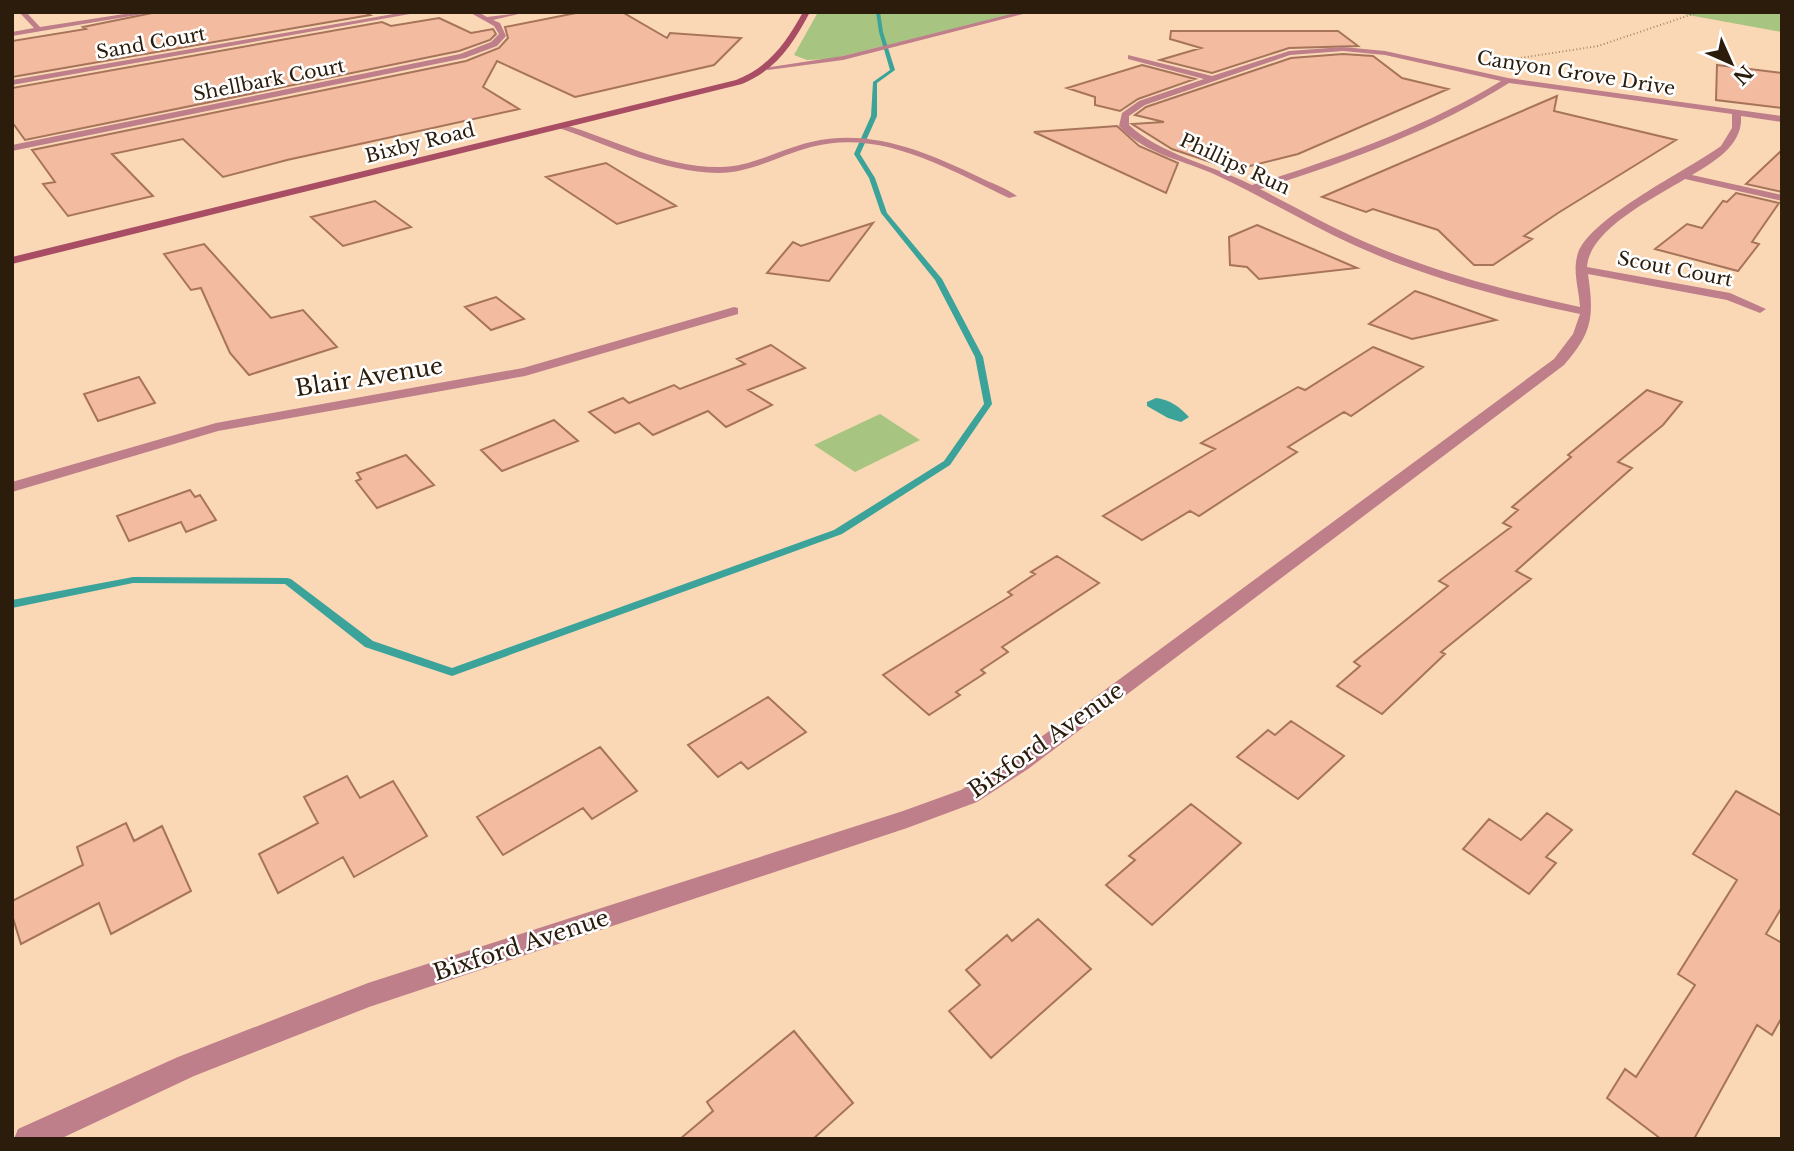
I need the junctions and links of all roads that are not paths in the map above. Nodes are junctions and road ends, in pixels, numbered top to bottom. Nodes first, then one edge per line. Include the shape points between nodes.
1 (22, 12) edge
2 (152, 12) edge
3 (418, 12) edge
4 (472, 12) edge
5 (524, 12) edge
6 (807, 12) edge
7 (1028, 12) edge
8 (486, 19) junction
9 (39, 30) junction
10 (12, 34) edge
11 (1367, 51) joint
12 (1131, 57) dead end
13 (768, 68) junction
14 (1212, 79) junction
15 (1508, 80) junction
16 (12, 83) edge
17 (1737, 113) junction
18 (1782, 118) edge
19 (562, 126) junction
20 (12, 148) edge
21 (1685, 176) junction
22 (1251, 188) junction
23 (1012, 196) dead end
24 (1782, 198) edge
25 (12, 261) edge
26 (1581, 269) junction
27 (1760, 309) dead end
28 (734, 312) dead end
29 (1586, 312) junction
30 (12, 487) edge
31 (28, 1139) edge

1 - 9 street
2 - 9 street
3 - 16 street, Sand Court
4 - 8 street
5 - 8 street
6 - 13 street, Bixby Road
7 - 13 lane via 810,64
8 - 20 street, Shellbark Court via 501,28 500,39 463,56
9 - 10 street
11 - 14 street, Phillips Run via 1301,51
11 - 15 street, Canyon Grove Drive
12 - 14 street
13 - 19 street, Bixby Road via 720,87
14 - 22 street, Phillips Run via 1136,106 1126,112 1125,127 1149,145
15 - 17 street, Canyon Grove Drive
15 - 22 street via 1476,100 1328,165
17 - 18 street, Canyon Grove Drive
17 - 21 street, Bixford Avenue via 1731,142
19 - 23 lane via 657,159 718,171 813,143 852,138 875,141 928,158
19 - 25 street, Bixby Road
21 - 24 street
21 - 26 street, Bixford Avenue via 1594,236
22 - 29 street, Phillips Run via 1395,258 1509,294
26 - 27 street, Scout Court via 1730,297
26 - 29 street, Bixford Avenue
28 - 30 street, Blair Avenue via 525,372 216,427
29 - 31 street, Bixford Avenue via 1570,351 1534,383 1021,763 969,796 368,995 187,1066

